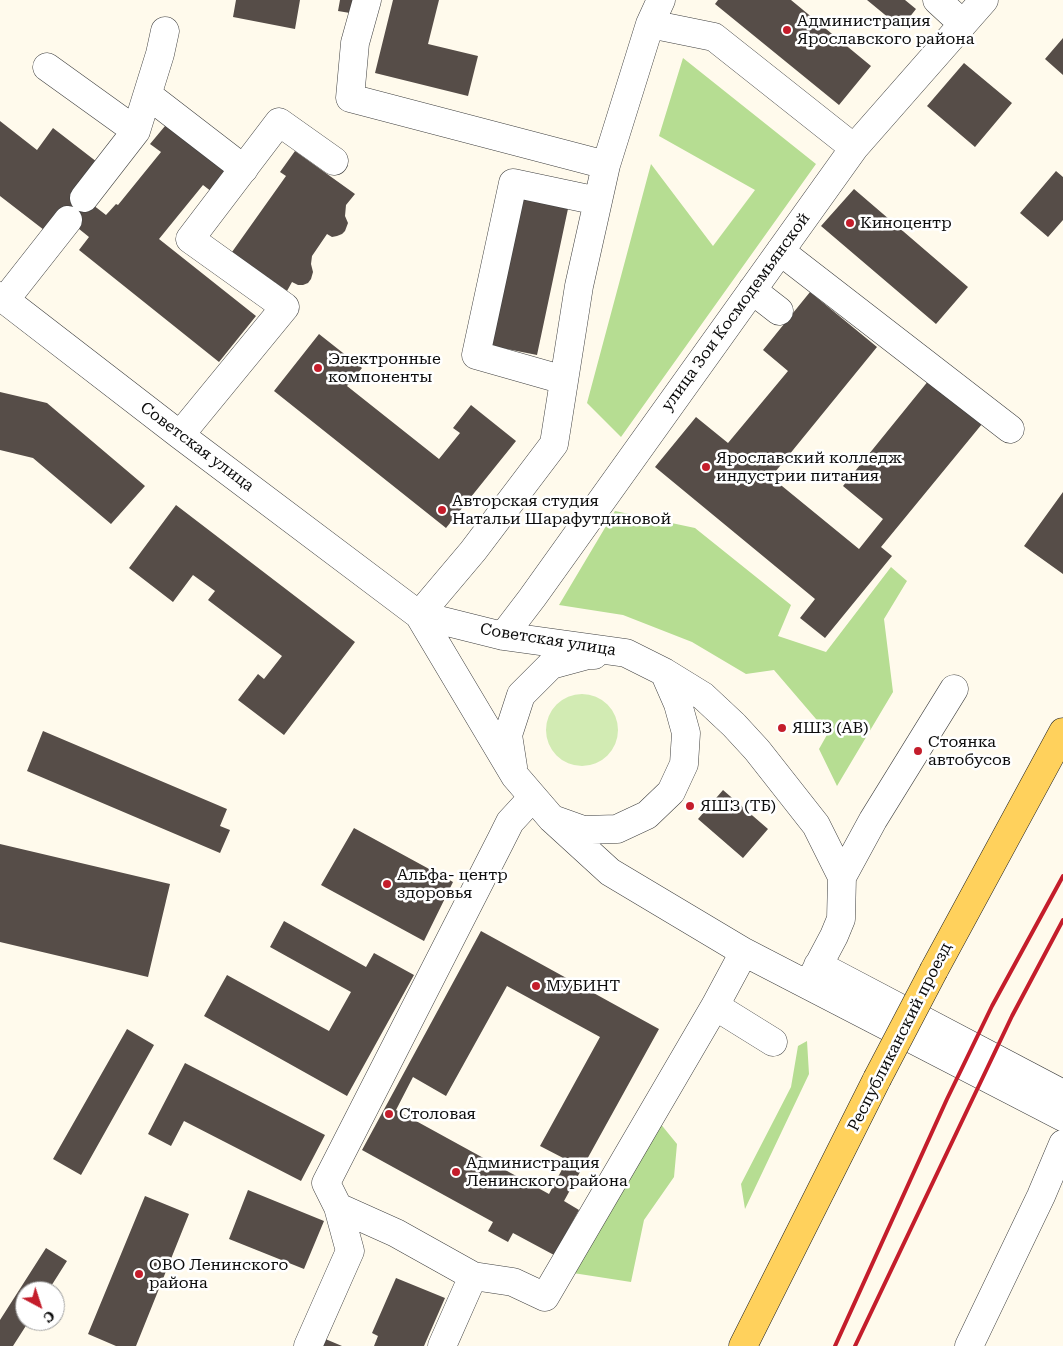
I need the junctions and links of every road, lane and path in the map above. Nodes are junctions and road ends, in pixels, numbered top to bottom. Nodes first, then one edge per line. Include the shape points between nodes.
1 (367, 0) edge
2 (937, 0) edge
3 (984, 0) edge
4 (656, 12) edge
5 (963, 24) junction
6 (165, 32) dead end
7 (47, 67) dead end
8 (148, 95) junction
9 (136, 131) junction
10 (854, 148) junction
11 (334, 161) dead end
12 (606, 165) junction
13 (244, 169) junction
14 (84, 198) dead end
15 (598, 201) junction
16 (68, 220) dead end
17 (780, 251) junction
18 (752, 290) junction
19 (2, 298) edge
20 (778, 311) dead end
21 (564, 380) junction
22 (1010, 430) dead end
23 (180, 435) junction
24 (419, 615) junction
25 (503, 636) junction
26 (626, 653) junction
27 (664, 672) junction
28 (954, 689) dead end
29 (1063, 732) edge
30 (515, 776) junction
31 (533, 797) junction
32 (552, 819) junction
33 (842, 877) junction
34 (744, 952) junction
35 (813, 975) junction
36 (715, 1006) junction
37 (773, 1042) dead end
38 (1063, 1094) edge
39 (1063, 1117) edge
40 (1063, 1144) edge
41 (1052, 1198) edge
42 (338, 1207) junction
43 (473, 1276) junction
44 (308, 1346) edge
45 (442, 1346) edge
46 (743, 1346) edge
47 (969, 1346) edge

1 - 12 street via 356,43 350,98
2 - 5 street
3 - 5 street, улица Зои Космодемьянской
4 - 10 street via 714,37
4 - 12 street
5 - 10 street, улица Зои Космодемьянской
6 - 8 street
7 - 9 street
8 - 9 street
8 - 13 street
9 - 14 street
10 - 17 street, улица Зои Космодемьянской
11 - 13 street via 279,122
12 - 15 street
13 - 23 street via 190,239 285,307
15 - 21 street via 579,286
15 - 21 street via 513,183 476,355
16 - 19 street
17 - 18 street, улица Зои Космодемьянской
17 - 22 street
18 - 20 street
18 - 25 street, улица Зои Космодемьянской
19 - 23 street, Советская улица
21 - 24 street via 554,444 473,551
23 - 24 street, Советская улица
24 - 25 street, Советская улица
24 - 30 street, Советская улица
25 - 26 street, Советская улица
26 - 27 street, Советская улица
26 - 30 street via 588,655 551,665 521,695 508,735
27 - 32 street via 686,733 684,764 671,792 647,815 617,829 583,830
27 - 33 street, Советская улица via 703,696 757,750 816,825
28 - 33 street via 873,820
29 - 46 main road, Республиканский проезд, bridge via 877,1079
30 - 31 street, Советская улица
31 - 32 street, Советская улица
31 - 42 street via 510,822 500,840 326,1183
32 - 34 street, Советская улица via 610,872
33 - 35 street, Советская улица via 841,919
34 - 35 street, Советская улица
34 - 36 street
35 - 38 street, Советская улица
35 - 39 street, Советская улица
36 - 37 street
36 - 43 street via 546,1297 513,1282
40 - 41 street
41 - 47 street
42 - 43 street via 396,1232
42 - 44 street via 350,1251
43 - 45 street

